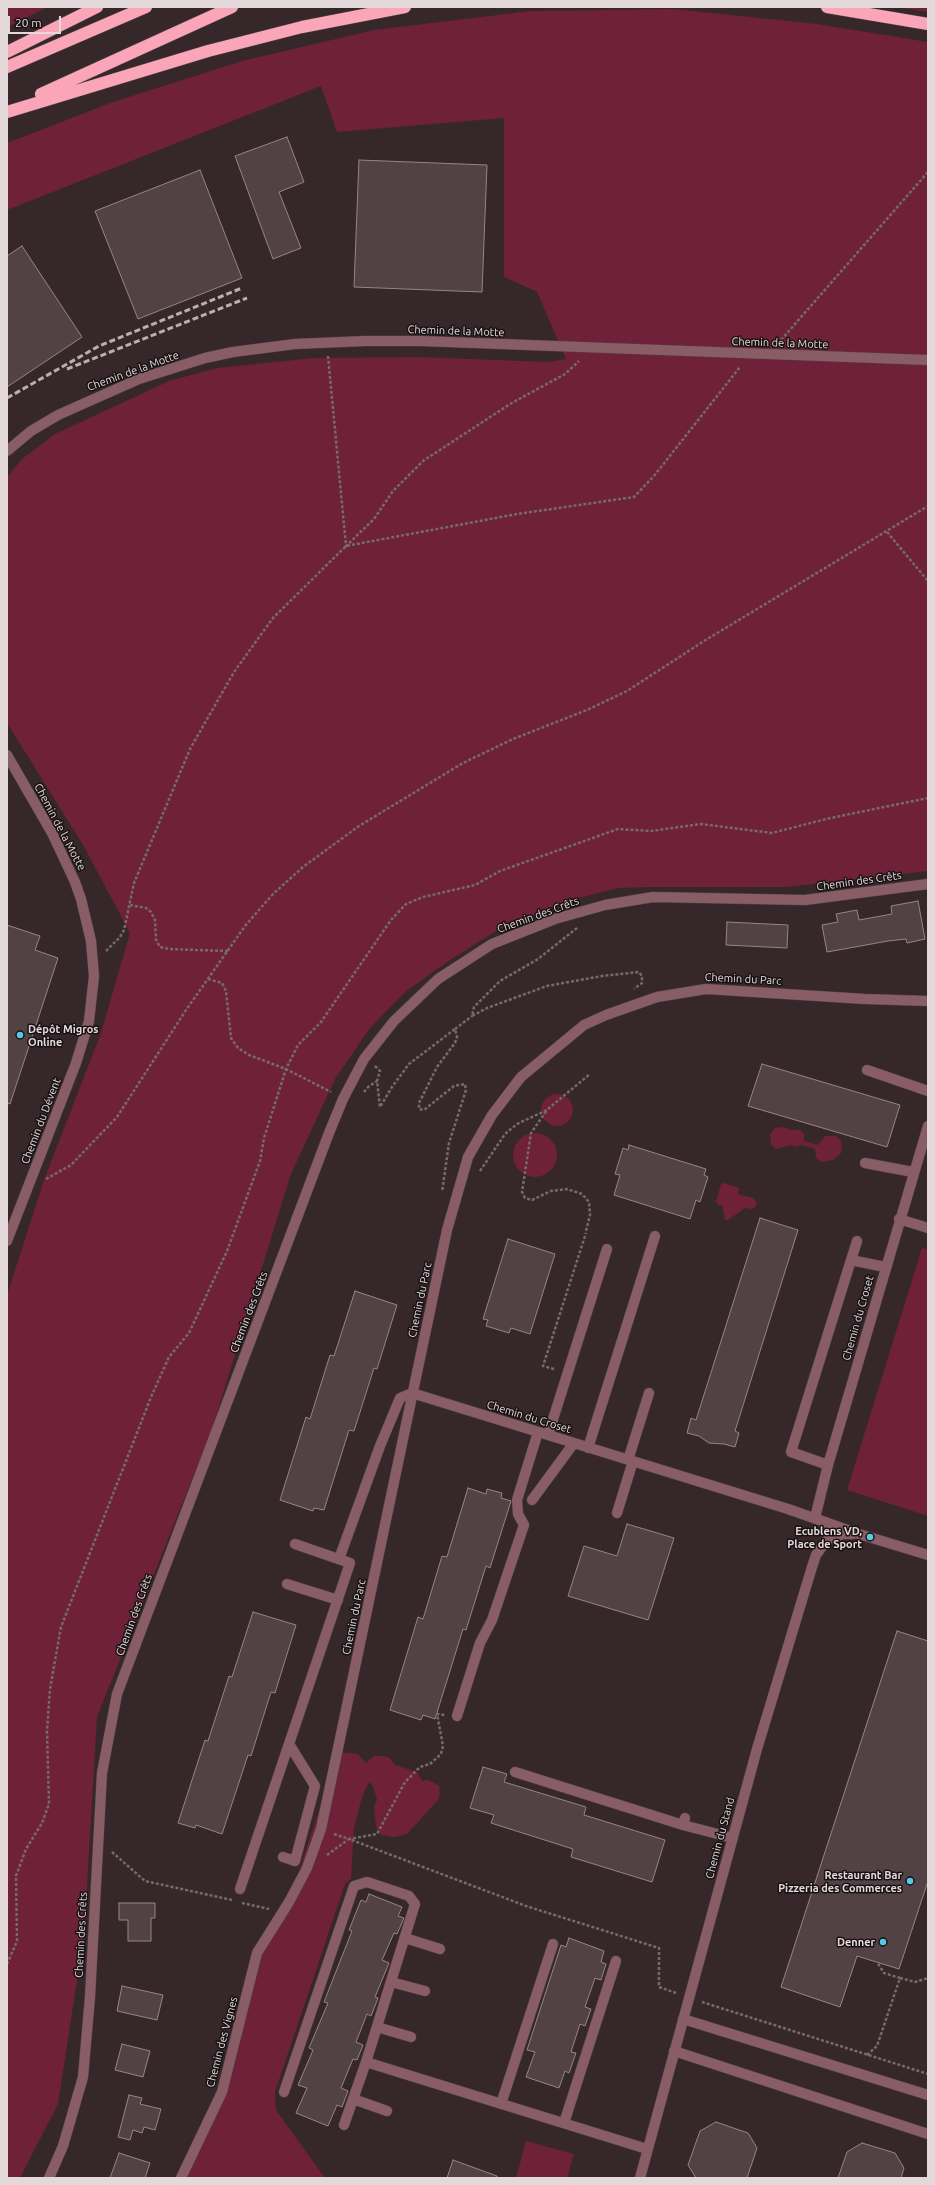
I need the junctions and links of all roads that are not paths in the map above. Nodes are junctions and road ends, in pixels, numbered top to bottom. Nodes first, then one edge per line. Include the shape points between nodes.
1 (97, 7) edge
2 (146, 7) edge
3 (232, 7) edge
4 (405, 7) edge
5 (827, 7) edge
6 (928, 24) edge
7 (7, 52) edge
8 (7, 66) edge
9 (7, 111) edge
10 (928, 360) edge
11 (7, 451) edge
12 (7, 755) edge
13 (928, 884) edge
14 (928, 1001) edge
15 (91, 1007) joint
16 (867, 1070) dead end
17 (928, 1091) edge
18 (928, 1126) edge
19 (865, 1163) dead end
20 (913, 1172) junction
21 (899, 1219) junction
22 (928, 1228) edge
23 (655, 1236) dead end
24 (7, 1241) edge
25 (857, 1241) dead end
26 (607, 1248) dead end
27 (851, 1260) junction
28 (886, 1267) junction
29 (412, 1393) junction
30 (649, 1393) dead end
31 (543, 1433) junction
32 (574, 1443) junction
33 (588, 1448) junction
34 (631, 1461) junction
35 (828, 1465) junction
36 (532, 1500) dead end
37 (617, 1513) dead end
38 (815, 1518) junction
39 (859, 1534) junction
40 (295, 1544) dead end
41 (928, 1556) edge
42 (339, 1559) junction
43 (287, 1584) dead end
44 (338, 1600) junction
45 (457, 1716) road end
46 (289, 1744) junction
47 (515, 1772) dead end
48 (733, 1838) junction
49 (282, 1857) dead end
50 (240, 1889) dead end
51 (405, 1938) junction
52 (553, 1944) dead end
53 (440, 1949) dead end
54 (257, 1953) joint
55 (616, 1961) dead end
56 (391, 1982) junction
57 (425, 1991) dead end
58 (683, 2019) junction
59 (377, 2027) junction
60 (411, 2037) dead end
61 (674, 2051) junction
62 (366, 2062) junction
63 (284, 2092) dead end
64 (928, 2095) edge
65 (353, 2099) junction
66 (501, 2104) junction
67 (387, 2111) dead end
68 (564, 2123) junction
69 (344, 2126) dead end
70 (928, 2134) edge
71 (647, 2149) junction
72 (50, 2178) edge
73 (181, 2178) edge
74 (640, 2178) edge

1 - 7 highway
2 - 8 highway
3 - 9 highway
4 - 9 highway via 302,27 216,49
5 - 6 highway
10 - 11 street, Chemin de la Motte via 421,341 326,342 233,352 175,367 79,404 43,423
12 - 15 street, Chemin de la Motte via 55,838 75,882 87,923 93,964
13 - 72 street, Chemin des Crêts via 799,901 652,897 605,905 555,919 492,944 438,979 394,1021 364,1059 343,1099 117,1694 102,1773 83,2078 63,2146
14 - 29 street, Chemin du Parc via 722,989 689,990 611,1012 584,1025 521,1077 492,1115 468,1157 447,1230
15 - 24 street, Chemin du Dévent via 76,1063
16 - 17 street
18 - 20 street, Chemin du Croset
19 - 20 street
20 - 21 street, Chemin du Croset
21 - 22 street
21 - 28 street, Chemin du Croset
23 - 33 street
25 - 27 street
26 - 31 street
27 - 28 street
27 - 35 street via 791,1452
28 - 35 street, Chemin du Croset
29 - 31 street, Chemin du Croset
29 - 42 street via 400,1398
29 - 54 street, Chemin du Parc via 321,1828 307,1868
30 - 34 street
31 - 32 street, Chemin du Croset
31 - 45 street via 517,1500 518,1514 524,1525 492,1620 480,1643
32 - 33 street, Chemin du Croset
32 - 36 street
33 - 34 street, Chemin du Croset
34 - 37 street
34 - 38 street, Chemin du Croset
35 - 38 street, Chemin du Croset
38 - 39 street, Chemin du Croset
39 - 41 street, Chemin du Croset
39 - 48 street, Chemin du Stand via 833,1537 826,1541 816,1555 757,1749
40 - 42 street
42 - 44 street via 350,1563
43 - 44 street
44 - 46 street
46 - 49 street via 315,1786 295,1861
46 - 50 street
47 - 48 street via 684,1821
48 - 58 street, Chemin du Stand
51 - 53 street
51 - 56 street
51 - 63 street via 415,1904 409,1896 367,1882 354,1886
52 - 66 street
54 - 73 street, Chemin des Vignes via 222,2092
55 - 68 street
56 - 57 street
56 - 59 street
58 - 61 street, Chemin du Stand
58 - 64 street
59 - 60 street
59 - 62 street
61 - 70 street
61 - 71 street, Chemin du Stand
62 - 65 street
62 - 66 street
65 - 67 street
65 - 69 street
66 - 68 street
68 - 71 street
71 - 74 street, Chemin du Stand

